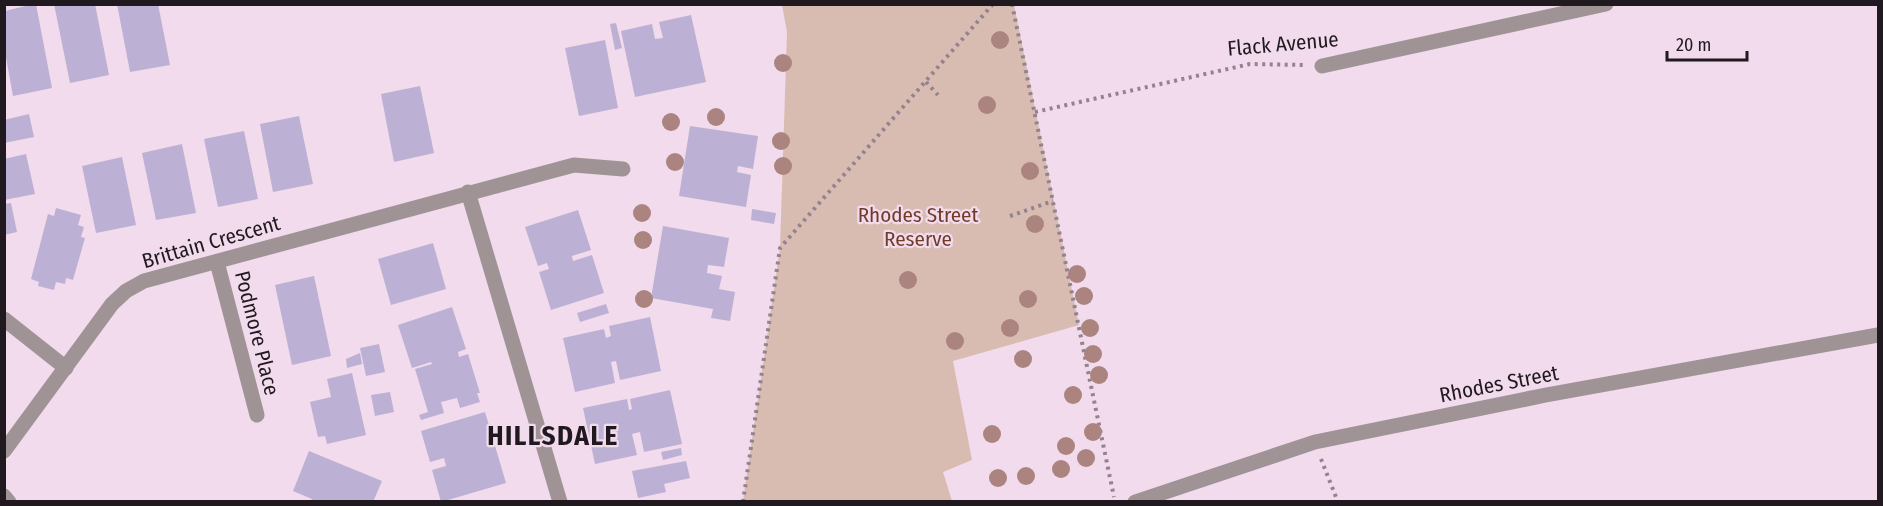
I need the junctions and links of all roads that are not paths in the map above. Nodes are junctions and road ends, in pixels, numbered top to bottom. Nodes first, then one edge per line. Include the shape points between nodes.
1 (1606, 4) edge
2 (1322, 66) road end
3 (623, 169) dead end
4 (468, 192) junction
5 (217, 262) junction
6 (4, 318) edge
7 (1878, 335) edge
8 (66, 368) junction
9 (256, 415) dead end
10 (4, 451) edge
11 (4, 496) edge
12 (9, 501) edge
13 (560, 501) edge
14 (1135, 501) edge

1 - 2 street, Flack Avenue
3 - 4 street, Brittain Crescent via 574,165
4 - 5 street, Brittain Crescent
4 - 13 street
5 - 8 street, Brittain Crescent via 144,281 126,291 112,304
5 - 9 street, Podmore Place
6 - 8 street
7 - 14 street, Rhodes Street via 1546,395 1315,442
8 - 10 street, Brittain Crescent
11 - 12 street

